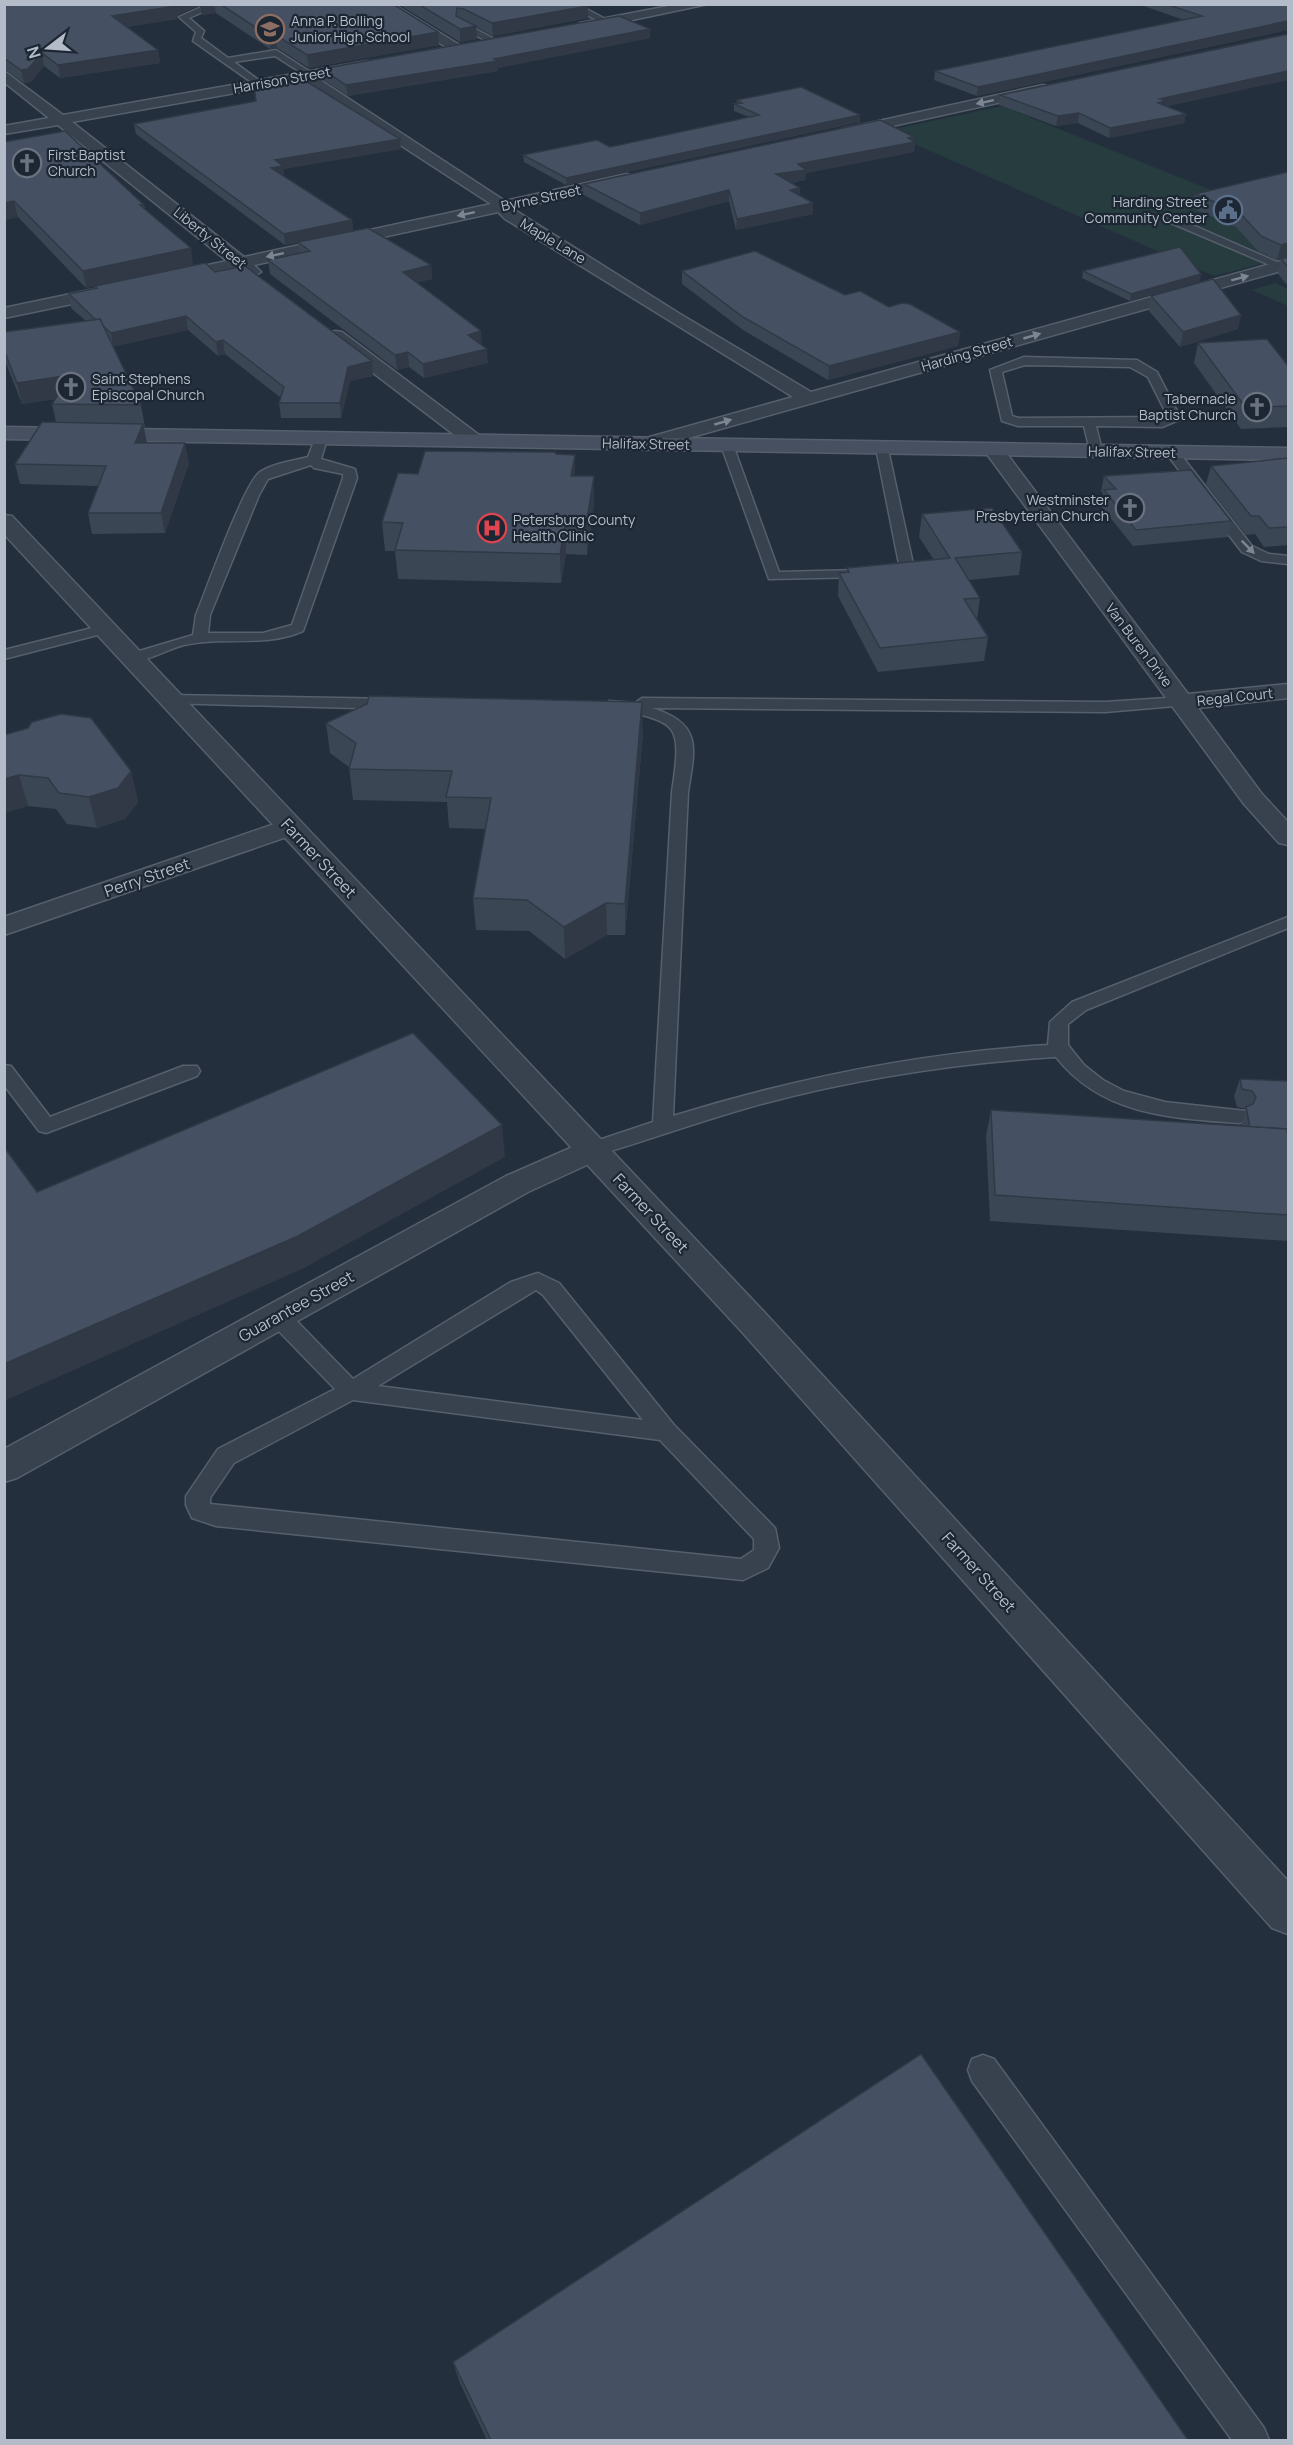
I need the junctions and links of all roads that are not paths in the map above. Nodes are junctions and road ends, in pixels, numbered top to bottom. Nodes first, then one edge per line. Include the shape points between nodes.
1 (217, 4) edge
2 (570, 4) edge
3 (702, 4) edge
4 (387, 5) edge
5 (608, 22) junction
6 (461, 25) edge
7 (564, 30) edge
8 (502, 41) joint
9 (459, 48) junction
10 (436, 52) edge
11 (226, 61) junction
12 (379, 63) edge
13 (4, 75) edge
14 (307, 75) junction
15 (260, 84) junction
16 (1059, 86) edge
17 (64, 120) junction
18 (4, 130) edge
19 (830, 135) edge
20 (645, 175) edge
21 (501, 206) junction
22 (1168, 218) dead end
23 (240, 263) junction
24 (1285, 265) edge
25 (152, 282) edge
26 (265, 282) edge
27 (130, 286) edge
28 (4, 314) edge
29 (320, 324) edge
30 (975, 351) junction
31 (1001, 366) junction
32 (808, 398) junction
33 (1089, 422) junction
34 (4, 433) edge
35 (321, 439) junction
36 (476, 442) junction
37 (646, 444) junction
38 (728, 445) junction
39 (882, 448) junction
40 (994, 450) junction
41 (1096, 451) junction
42 (1172, 453) junction
43 (1288, 454) edge
44 (314, 460) junction
45 (4, 521) edge
46 (1288, 560) edge
47 (104, 629) junction
48 (200, 638) junction
49 (4, 655) edge
50 (131, 658) junction
51 (1288, 691) edge
52 (170, 700) junction
53 (1182, 702) junction
54 (414, 704) edge
55 (289, 827) junction
56 (1288, 837) edge
57 (1288, 922) edge
58 (4, 927) edge
59 (1061, 1050) junction
60 (4, 1071) edge
61 (190, 1071) dead end
62 (1239, 1116) dead end
63 (663, 1124) junction
64 (591, 1150) junction
65 (278, 1316) junction
66 (351, 1391) junction
67 (666, 1432) junction
68 (4, 1467) edge
69 (1288, 1913) edge
70 (983, 2070) dead end
71 (1252, 2440) edge

1 - 11 lane via 183,17 200,31 196,39
2 - 5 lane
3 - 5 street
4 - 9 street
5 - 7 street
6 - 8 lane
8 - 9 street
9 - 10 street
11 - 14 lane via 276,53
11 - 15 lane
12 - 14 street, Harrison Street
13 - 17 street, Liberty Street
14 - 15 street, Harrison Street
14 - 21 street, Maple Lane
15 - 17 street, Harrison Street
16 -> 19 street
17 - 18 street, Harrison Street
17 - 23 street, Liberty Street
20 - 21 street, Byrne Street
21 -> 23 street, Byrne Street
21 - 32 street, Maple Lane via 674,318
22 - 24 lane
23 - 25 street, Byrne Street
23 - 26 street, Liberty Street
30 -> 24 street, Harding Street
27 - 28 street
29 - 36 street
30 - 31 lane
30 - 32 street, Harding Street
31 - 33 lane via 996,370 1006,418 1018,422
31 - 33 lane via 1024,361 1133,363 1153,375 1175,419 1162,423
37 -> 32 street, Harding Street
33 - 41 lane
34 - 35 main road, Halifax Street
35 - 36 main road, Halifax Street
35 - 44 lane
36 - 37 main road, Halifax Street
37 - 38 main road, Halifax Street
38 - 39 main road, Halifax Street
38 - 39 lane via 774,576 908,573
39 - 40 main road, Halifax Street
40 - 41 main road, Halifax Street
40 - 53 street, Van Buren Drive
41 - 42 main road, Halifax Street
42 - 43 main road, Halifax Street
42 -> 46 lane via 1247,549 1266,558
44 - 48 lane via 263,476 203,615
44 - 48 lane via 319,465 350,472 298,628 268,638
45 - 47 street, Farmer Street
47 - 49 lane
47 - 50 street, Farmer Street
48 - 50 lane
50 - 52 street, Farmer Street
51 - 53 street, Regal Court
52 - 54 lane
52 - 55 street, Farmer Street
53 - 56 street, Van Buren Drive via 1253,799
53 - 63 lane via 1036,707 605,703 658,714 680,730 687,743 680,792
55 - 58 street, Perry Street
55 - 64 street, Farmer Street
57 - 59 lane via 1079,1006 1059,1022
59 - 62 lane via 1085,1078 1109,1093 1158,1107
59 - 63 lane via 995,1054 897,1068 781,1091
60 - 61 lane via 46,1126
63 - 64 lane
64 - 65 street, Guarantee Street via 517,1184
64 - 69 street, Farmer Street via 754,1323
65 - 66 lane
65 - 68 street, Guarantee Street
66 - 67 lane
66 - 67 lane via 519,1288 538,1281 551,1289
66 - 67 lane via 226,1456 198,1496 201,1511 743,1570 761,1561 768,1547 766,1535
70 - 71 lane

